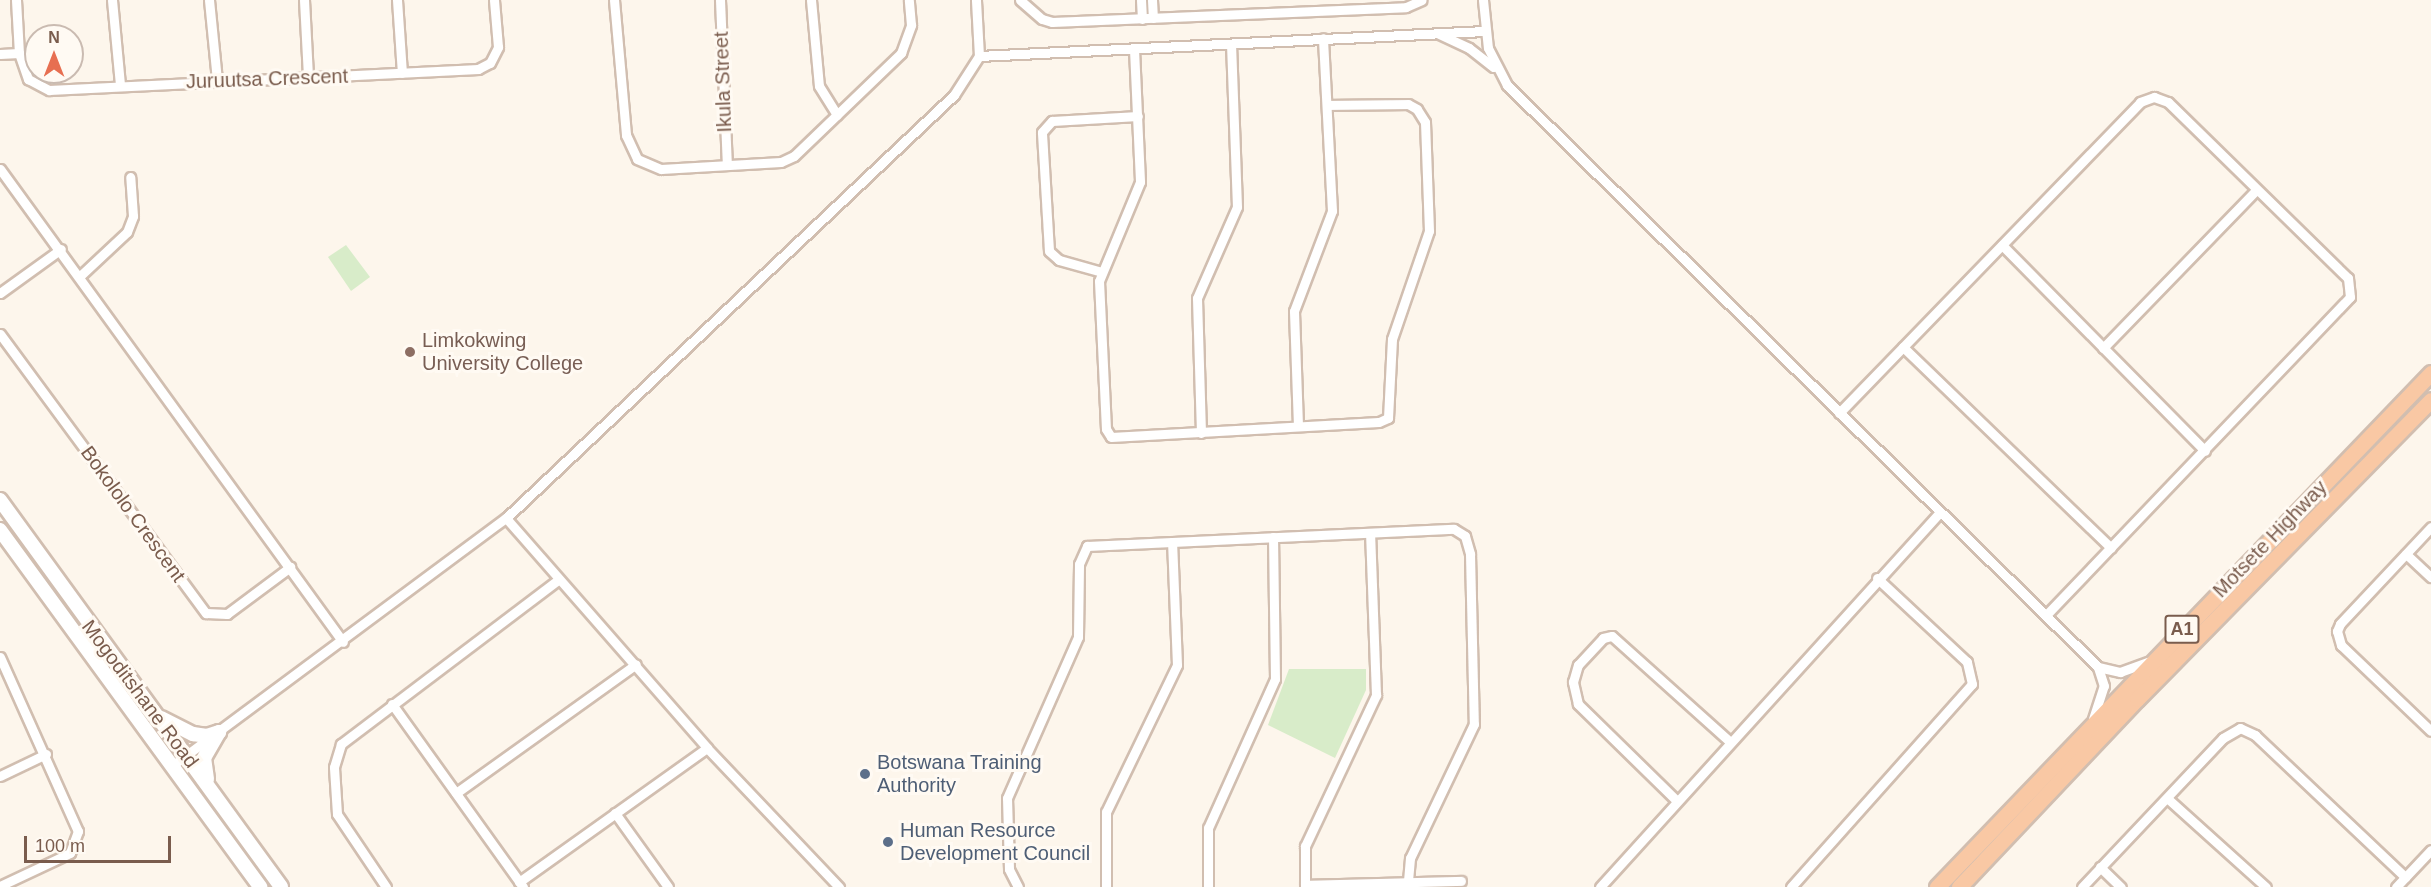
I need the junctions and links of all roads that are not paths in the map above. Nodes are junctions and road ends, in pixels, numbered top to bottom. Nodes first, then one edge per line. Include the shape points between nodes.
1 (16, 0) edge
2 (112, 0) edge
3 (209, 0) edge
4 (304, 0) edge
5 (397, 0) edge
6 (494, 0) edge
7 (614, 0) edge
8 (720, 0) edge
9 (811, 0) edge
10 (909, 0) edge
11 (976, 0) edge
12 (1020, 0) edge
13 (1142, 0) edge
14 (1152, 0) edge
15 (1291, 0) edge
16 (1305, 0) edge
17 (1422, 0) edge
18 (1483, 0) edge
19 (1306, 11) junction
20 (1291, 12) junction
21 (1142, 18) junction
22 (1153, 18) junction
23 (1485, 31) junction
24 (1436, 33) junction
25 (1323, 38) junction
26 (1231, 45) junction
27 (1134, 49) junction
28 (19, 53) junction
29 (0, 54) edge
30 (979, 56) junction
31 (1497, 71) junction
32 (402, 74) junction
33 (308, 77) junction
34 (217, 80) junction
35 (120, 85) junction
36 (1328, 105) junction
37 (837, 115) junction
38 (1138, 116) junction
39 (727, 164) junction
40 (0, 168) edge
41 (130, 177) dead end
42 (2256, 190) junction
43 (2002, 245) junction
44 (61, 249) junction
45 (1102, 272) junction
46 (80, 276) junction
47 (0, 293) edge
48 (0, 334) edge
49 (1903, 347) junction
50 (2103, 348) junction
51 (2431, 373) edge
52 (2431, 400) edge
53 (1839, 412) junction
54 (1299, 426) junction
55 (1201, 432) junction
56 (2205, 452) junction
57 (0, 500) edge
58 (1940, 512) junction
59 (506, 518) junction
60 (2431, 527) edge
61 (0, 530) edge
62 (1370, 533) junction
63 (1273, 537) junction
64 (1172, 542) junction
65 (2111, 548) junction
66 (2406, 554) junction
67 (290, 567) junction
68 (2431, 577) edge
69 (1877, 578) junction
70 (559, 579) junction
71 (2046, 615) junction
72 (343, 642) junction
73 (2154, 658) junction
74 (1, 660) edge
75 (636, 664) junction
76 (2098, 667) junction
77 (392, 704) junction
78 (157, 716) junction
79 (2091, 724) junction
80 (2431, 731) edge
81 (219, 732) junction
82 (1730, 742) junction
83 (707, 748) junction
84 (46, 754) junction
85 (188, 756) junction
86 (173, 765) junction
87 (0, 776) edge
88 (208, 785) junction
89 (456, 793) junction
90 (2167, 798) junction
91 (1677, 801) junction
92 (615, 813) junction
93 (2431, 850) edge
94 (2100, 867) junction
95 (2405, 878) junction
96 (1461, 880) dead end
97 (1408, 882) junction
98 (521, 884) edge
99 (832, 885) edge
100 (0, 886) edge
101 (1305, 886) edge
102 (260, 887) edge
103 (281, 887) edge
104 (386, 887) edge
105 (668, 887) edge
106 (1018, 887) edge
107 (1106, 887) edge
108 (1208, 887) edge
109 (1600, 887) edge
110 (1791, 887) edge
111 (1937, 887) edge
112 (1959, 887) edge
113 (2082, 887) edge
114 (2121, 887) edge
115 (2266, 887) edge
116 (2396, 887) edge

1 - 28 street
2 - 35 street
3 - 34 street
4 - 33 street
5 - 32 street
6 - 32 street, Juruutsa Crescent via 498,47 490,63 478,69
7 - 39 street via 630,149 637,159 661,169
8 - 39 street, Ikula Street
9 - 37 street via 819,86
10 - 37 street via 911,25 901,53
11 - 30 street
12 - 21 street via 1042,20 1052,22
13 - 21 street
14 - 22 street
15 - 20 street
16 - 19 street
17 - 19 street via 1406,7
18 - 23 street
19 - 20 street
20 - 22 street
21 - 22 street
23 - 24 street
23 - 31 street
24 - 25 street
24 - 31 street via 1469,48
25 - 26 street
25 - 36 street
26 - 27 street
26 - 55 street via 1237,207 1197,298
27 - 30 street
27 - 38 street
28 - 29 street
28 - 35 street, Juruutsa Crescent via 28,79 36,86 59,90
30 - 59 street via 954,94
31 - 53 street
32 - 33 street, Juruutsa Crescent
33 - 34 street, Juruutsa Crescent
34 - 35 street, Juruutsa Crescent
36 - 54 street via 1332,211 1294,310
36 - 54 street via 1408,104 1422,115 1429,231 1392,339 1388,418 1379,422
37 - 39 street via 788,160
38 - 45 street via 1138,189
38 - 45 street via 1052,121 1042,132 1049,251 1059,260
40 - 44 street
41 - 46 street via 133,216 127,232
42 - 43 street via 2168,102 2146,98
42 - 50 street
42 - 56 street via 2348,278 2350,297
43 - 49 street
43 - 50 street
44 - 46 street
44 - 47 street
45 - 55 street via 1099,289 1108,435
46 - 67 street
48 - 67 street, Bokololo Crescent via 206,613 227,614
49 - 53 street
49 - 65 street
50 - 56 street
51 - 73 highway, Motsete Highway / A1
52 - 112 highway, Motsete Highway / A1 via 2137,699
53 - 58 street
54 - 55 street
56 - 65 street
57 - 78 main road, Mogoditshane Road
58 - 69 street
58 - 71 street
59 - 70 street
59 - 72 street
60 - 66 street
61 - 86 main road, Mogoditshane Road
62 - 63 street
62 - 97 street via 1454,529 1465,536 1470,554 1474,724 1410,858
62 - 101 street via 1376,695 1305,846
63 - 64 street
63 - 108 street via 1274,683 1208,828
64 - 106 street via 1093,543 1080,556 1078,637 1007,798 1009,868
64 - 107 street via 1177,664 1106,812
65 - 71 street
66 - 68 street
66 - 80 street via 2340,624 2338,639
67 - 72 street
69 - 82 street
69 - 110 street via 1967,662 1972,684
70 - 75 street
70 - 77 street
71 - 76 street
72 - 81 street
73 - 76 street via 2120,672
73 - 79 highway, Motsete Highway / A1
74 - 84 street
75 - 83 street
75 - 89 street
76 - 79 street via 2104,686
77 - 89 street
77 - 104 street via 347,737 334,767 334,801 342,827
78 - 81 main road via 193,734 207,736
78 - 85 main road, Mogoditshane Road
79 - 111 highway, Motsete Highway / A1
81 - 85 street
81 - 88 main road via 204,758
82 - 91 street
82 - 91 street via 1612,636 1603,638 1578,664 1573,682 1578,704
83 - 92 street
83 - 99 street
84 - 87 street
84 - 100 street via 77,825 78,839 70,853
85 - 86 street
85 - 88 main road, Mogoditshane Road
86 - 102 main road, Mogoditshane Road
88 - 103 main road, Mogoditshane Road
89 - 98 street
90 - 94 street
90 - 95 street via 2232,730 2248,730
90 - 115 street
91 - 109 street
92 - 98 street
92 - 105 street
93 - 95 street
94 - 113 street
94 - 114 street
95 - 116 street
96 - 97 street
97 - 101 street

